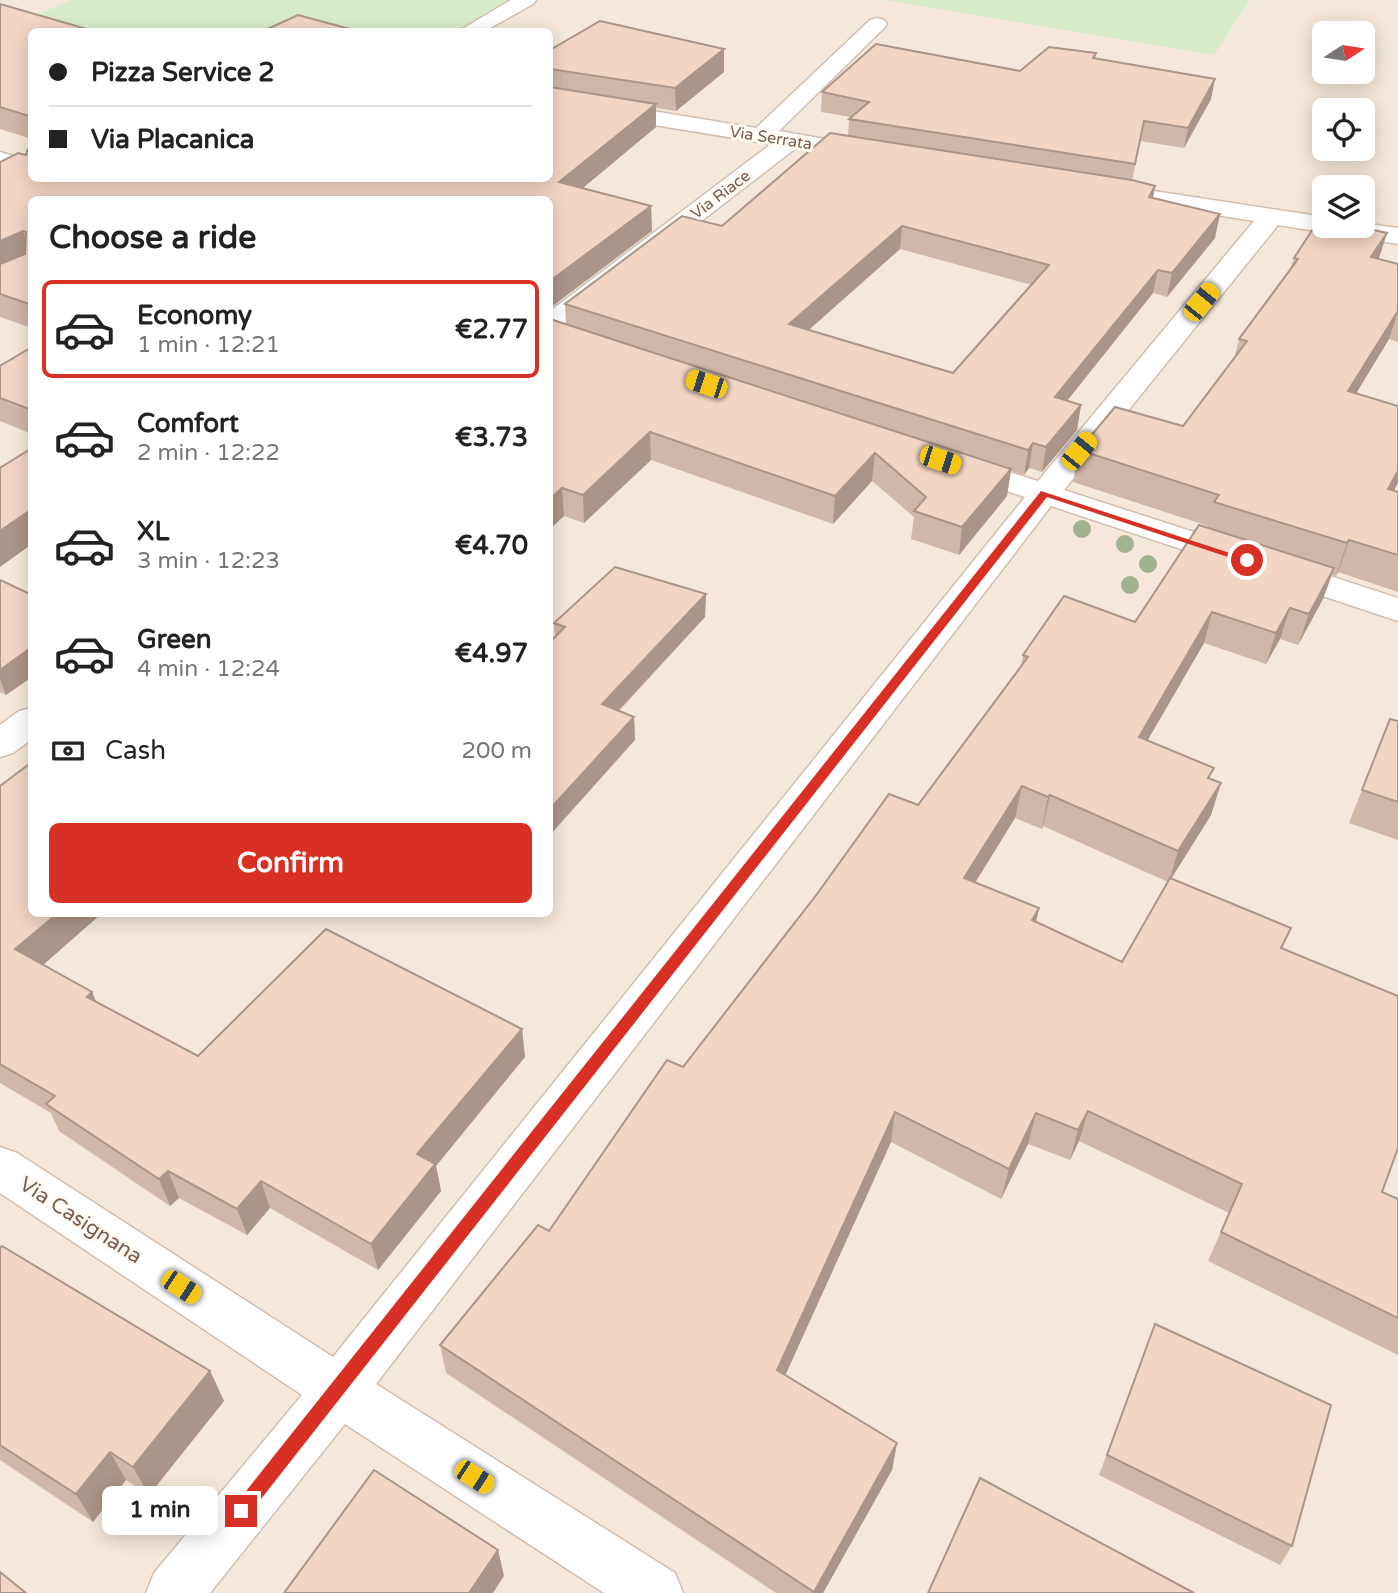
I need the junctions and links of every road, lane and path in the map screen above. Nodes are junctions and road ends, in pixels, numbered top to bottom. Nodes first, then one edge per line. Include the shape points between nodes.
1 (526, 0) edge
2 (877, 24) dead end
3 (474, 28) edge
4 (553, 101) edge
5 (761, 136) junction
6 (790, 141) junction
7 (886, 156) edge
8 (0, 159) edge
9 (28, 169) edge
10 (1079, 186) edge
11 (1271, 217) junction
12 (1312, 223) edge
13 (1375, 233) edge
14 (1398, 236) edge
15 (553, 322) edge
16 (927, 456) edge
17 (1045, 493) junction
18 (1398, 610) edge
19 (28, 723) edge
20 (0, 744) edge
21 (0, 1167) edge
22 (338, 1390) junction
23 (174, 1593) edge
24 (655, 1593) edge

1 - 3 street
2 - 5 street
4 - 5 street, Via Serrata
5 - 6 street, Via Serrata
6 - 7 street, Via Serrata
6 - 15 street, Via Riace
8 - 9 street
10 - 11 street
11 - 12 street
11 - 17 street
13 - 14 street
16 - 17 street
17 - 18 street
17 - 22 street
19 - 20 street
21 - 22 street, Via Casignana
22 - 23 street
22 - 24 street, Via Casignana

